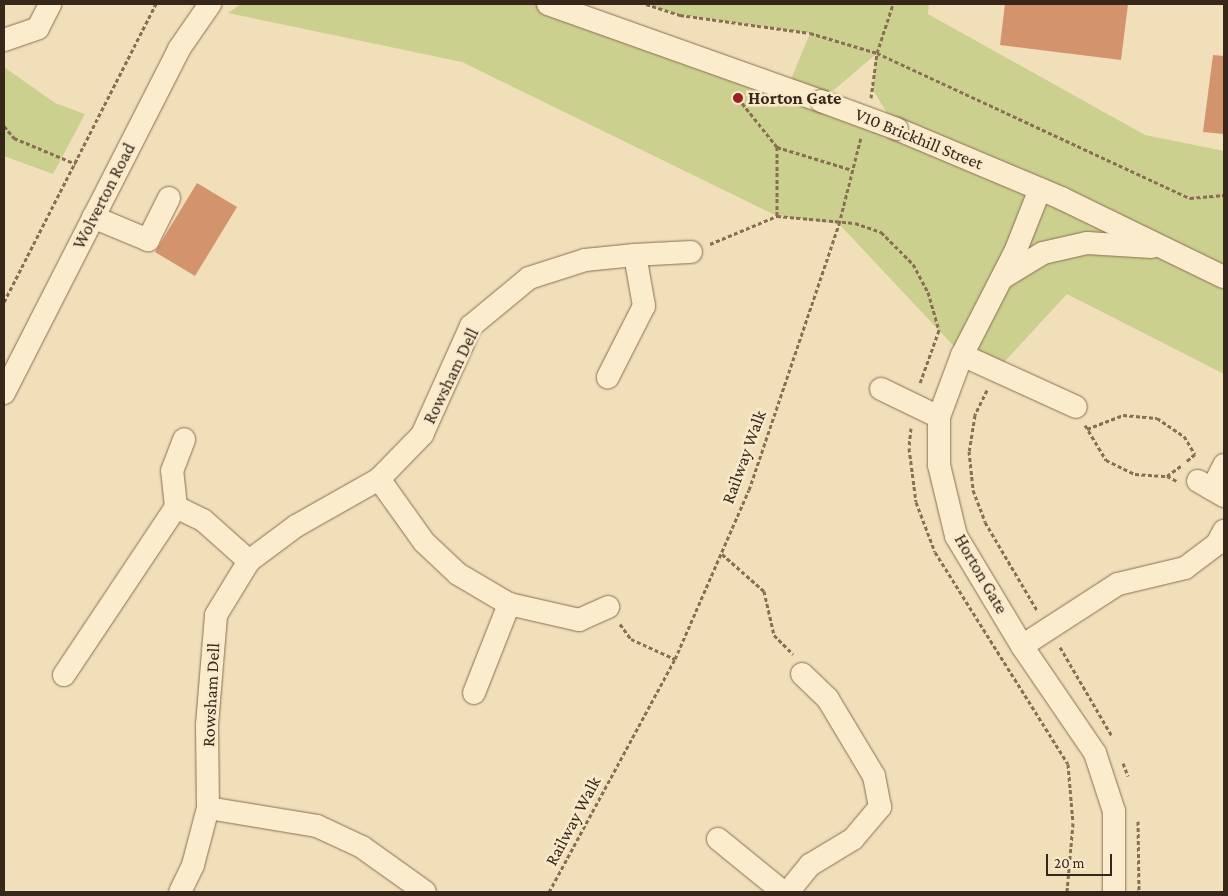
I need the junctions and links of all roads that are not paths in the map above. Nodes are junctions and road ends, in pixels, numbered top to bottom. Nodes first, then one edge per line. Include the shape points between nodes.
1 (50, 4) edge
2 (210, 4) edge
3 (548, 4) edge
4 (4, 40) edge
5 (1040, 189) junction
6 (169, 198) dead end
7 (93, 217) junction
8 (1167, 249) junction
9 (691, 252) road end
10 (635, 255) junction
11 (1224, 259) edge
12 (1224, 277) edge
13 (1002, 278) junction
14 (962, 355) junction
15 (608, 377) dead end
16 (881, 389) dead end
17 (4, 393) edge
18 (1076, 408) road end
19 (939, 417) junction
20 (184, 439) dead end
21 (1224, 465) edge
22 (379, 479) junction
23 (1211, 489) edge
24 (176, 507) junction
25 (1224, 531) edge
26 (248, 561) junction
27 (510, 604) junction
28 (608, 607) road end
29 (1022, 646) junction
30 (802, 674) road end
31 (64, 675) dead end
32 (474, 693) dead end
33 (208, 808) junction
34 (718, 839) dead end
35 (180, 892) edge
36 (425, 892) edge
37 (784, 892) edge
38 (788, 892) edge
39 (1114, 892) edge

1 - 4 street via 38,28
2 - 7 street, Wolverton Road via 180,49
3 - 5 street, V10 Brickhill Street, bridge via 897,129
5 - 8 street, V10 Brickhill Street
5 - 13 street, Horton Gate
6 - 7 street via 148,240
7 - 17 street, Wolverton Road
8 - 11 street
8 - 12 street, V10 Brickhill Street
8 - 13 street via 1087,243 1043,253
9 - 10 street, Rowsham Dell
10 - 15 street via 644,306
10 - 22 street, Rowsham Dell via 584,260 529,278 471,326 422,435
13 - 14 street, Horton Gate
14 - 18 street
14 - 19 street, Horton Gate
16 - 19 street
19 - 29 street, Horton Gate via 939,465 956,536
20 - 24 street via 172,471
21 - 23 street
22 - 26 street, Rowsham Dell via 296,526
22 - 27 street via 424,542 458,574
24 - 26 street via 203,520
24 - 31 street
25 - 29 street via 1217,544 1185,568 1118,584
26 - 33 street, Rowsham Dell via 216,614 208,725
27 - 28 street via 579,620
27 - 32 street
29 - 39 street, Horton Gate via 1095,753 1114,811
30 - 38 street via 828,699 874,776 880,807 853,839 810,865
33 - 35 street, Rowsham Dell via 194,865
33 - 36 street via 317,826 362,847
34 - 37 street

